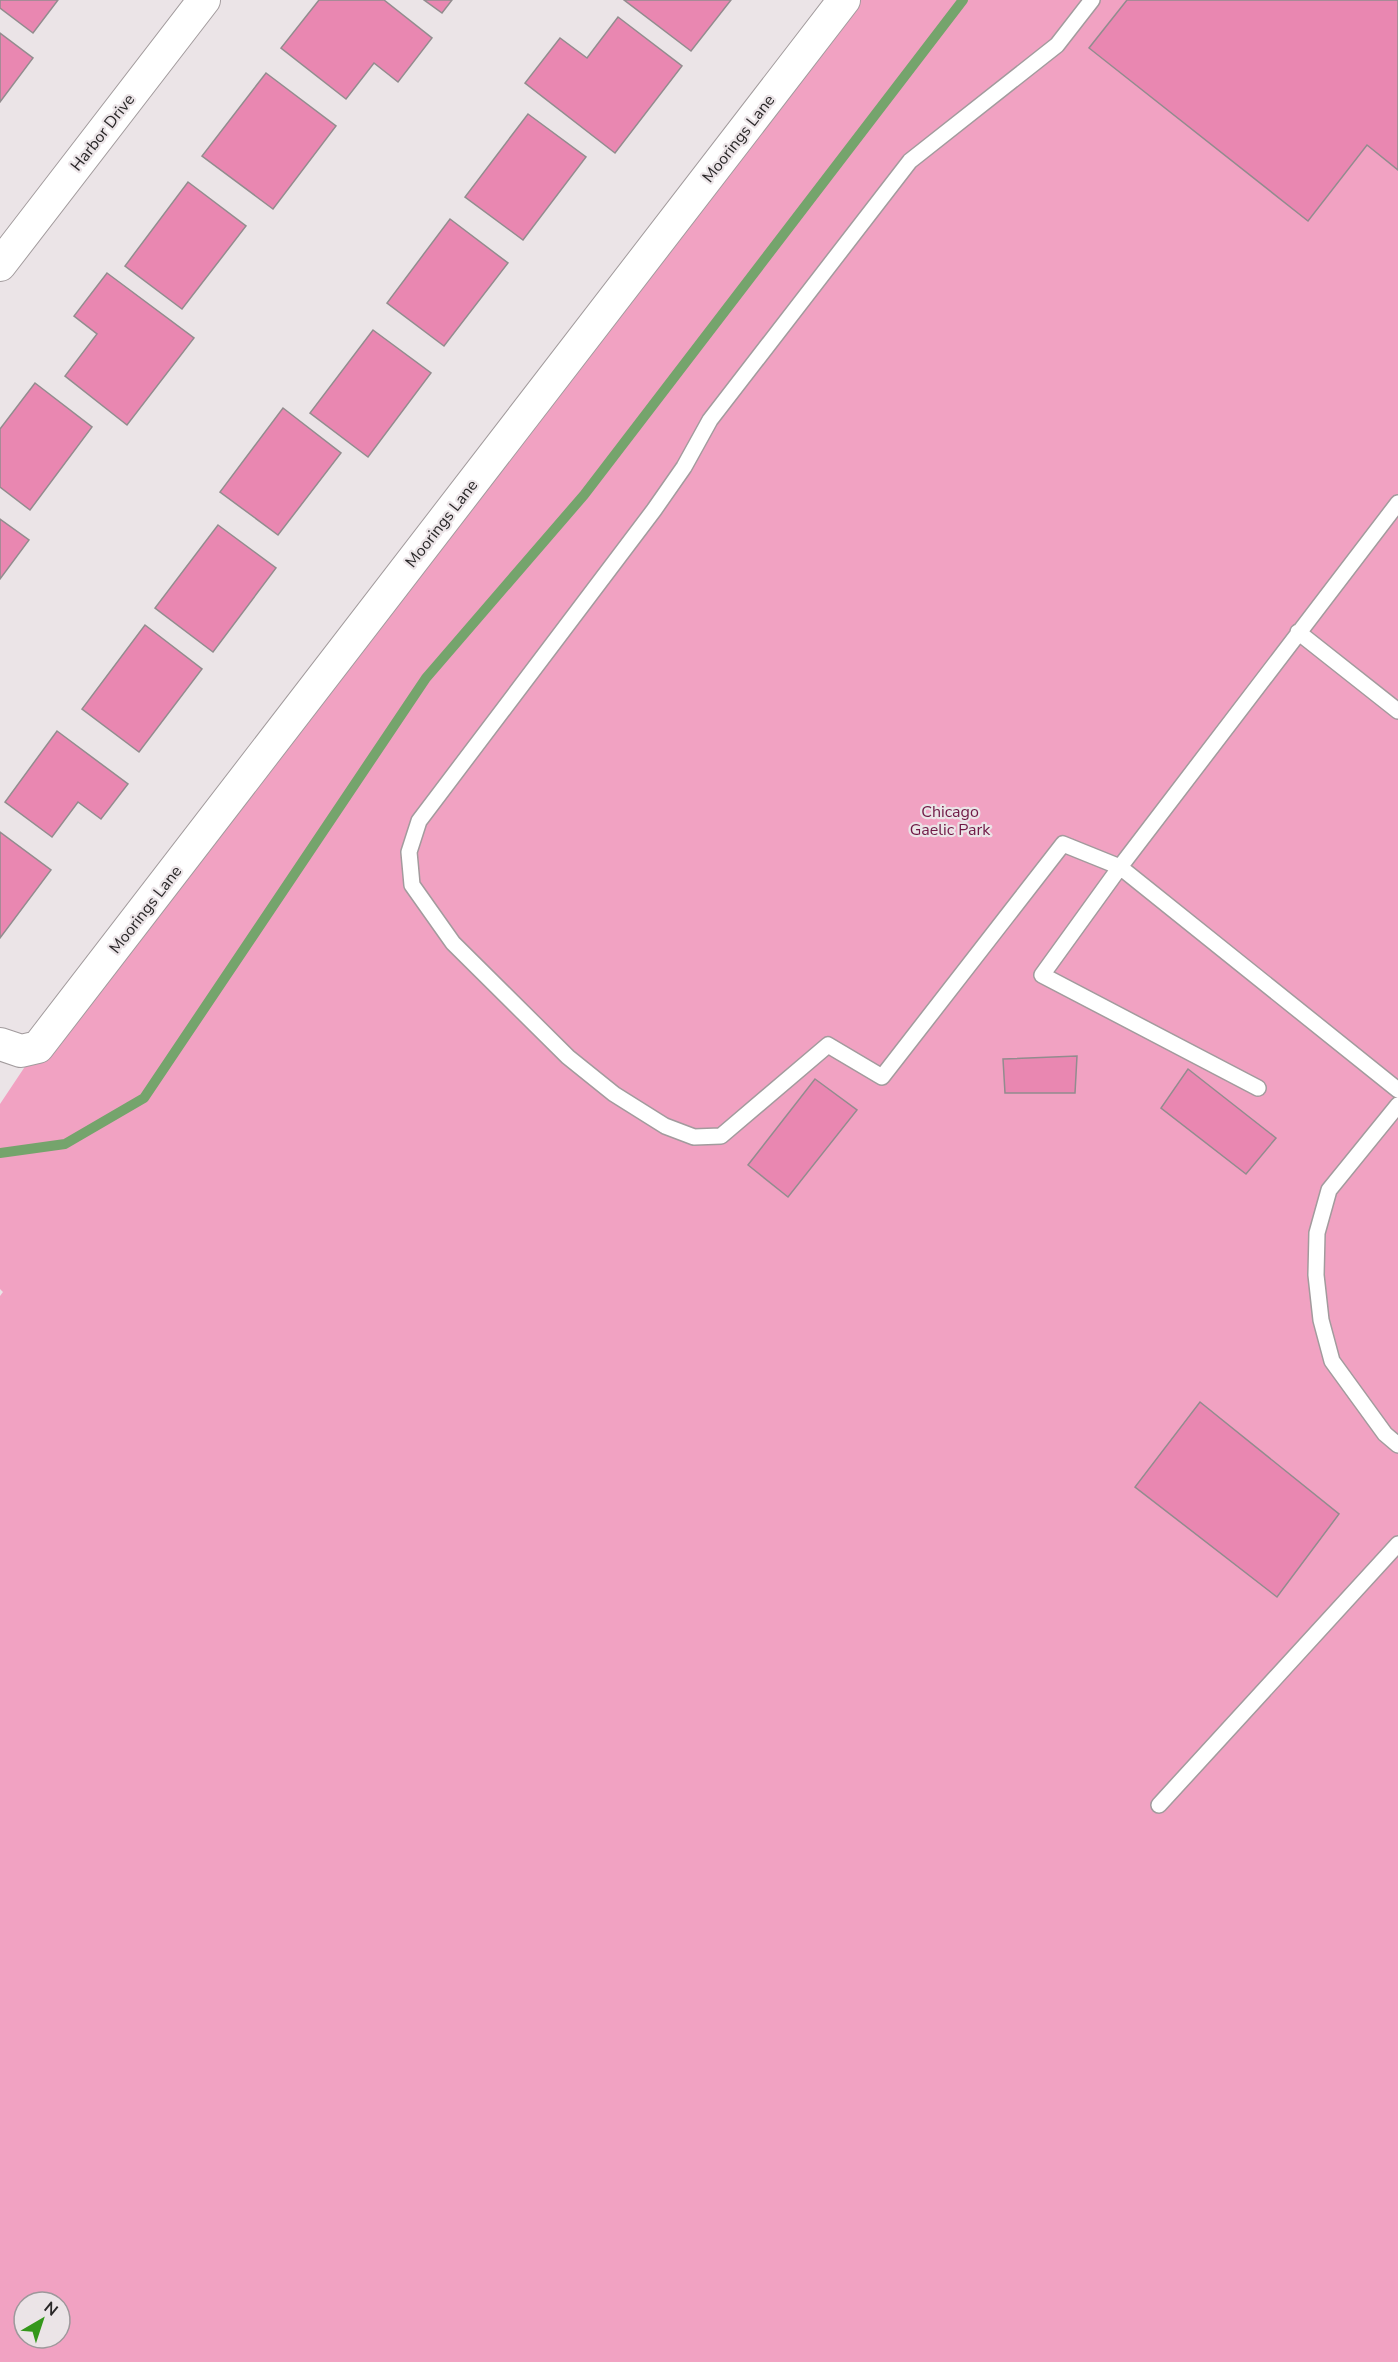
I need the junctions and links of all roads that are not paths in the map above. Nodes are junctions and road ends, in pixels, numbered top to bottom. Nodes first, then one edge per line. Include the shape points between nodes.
1 (204, 0) edge
2 (844, 0) edge
3 (1092, 0) edge
4 (0, 264) edge
5 (1398, 503) edge
6 (1298, 632) junction
7 (1398, 711) edge
8 (1120, 867) junction
9 (0, 1044) edge
10 (1258, 1088) dead end
11 (1398, 1089) edge
12 (1398, 1105) edge
13 (1398, 1445) edge
14 (1398, 1544) edge
15 (1160, 1805) dead end

1 - 4 street, Harbor Drive
2 - 9 street, Moorings Lane via 39,1047 21,1052
3 - 8 lane via 1057,45 910,161 710,420 654,510 419,821 409,852 412,885 453,943 568,1057 634,1107 665,1126 694,1137 721,1136 828,1046 882,1077 1063,843
5 - 6 lane
6 - 7 lane
6 - 8 lane
8 - 10 lane via 1042,975
8 - 11 lane
12 - 13 lane via 1329,1190 1317,1233 1316,1275 1321,1320 1332,1361 1385,1434
14 - 15 lane

